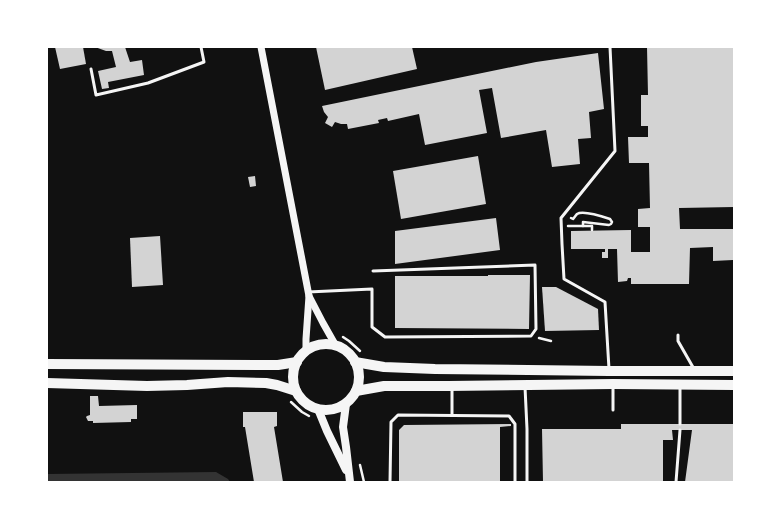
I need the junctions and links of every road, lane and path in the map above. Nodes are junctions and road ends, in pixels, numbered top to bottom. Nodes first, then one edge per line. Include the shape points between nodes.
1 (201, 47) edge
2 (260, 47) edge
3 (610, 47) edge
4 (91, 69) dead end
5 (565, 213) junction
6 (570, 226) dead end
7 (583, 226) junction
8 (592, 230) dead end
9 (373, 271) dead end
10 (309, 294) junction
11 (339, 335) dead end
12 (678, 335) dead end
13 (531, 336) junction
14 (551, 341) dead end
15 (336, 346) junction
16 (306, 351) junction
17 (364, 356) dead end
18 (297, 362) junction
19 (355, 362) junction
20 (47, 364) edge
21 (609, 371) junction
22 (695, 371) junction
23 (734, 371) edge
24 (47, 383) edge
25 (613, 384) junction
26 (680, 384) junction
27 (525, 385) junction
28 (734, 385) edge
29 (452, 386) junction
30 (296, 391) junction
31 (356, 391) junction
32 (346, 404) junction
33 (318, 409) junction
34 (613, 410) dead end
35 (452, 415) junction
36 (680, 424) dead end
37 (680, 430) dead end
38 (349, 478) edge
39 (390, 482) edge
40 (515, 482) edge
41 (527, 482) edge
42 (676, 482) edge

1 - 4 lane via 204,62 148,83 96,95
2 - 10 street
3 - 5 lane via 615,151
5 - 7 path via 573,219 576,214 582,213 610,219 612,222 610,225 583,222
5 - 21 lane via 561,218 564,279 605,302
6 - 7 path
7 - 8 path via 592,226
9 - 13 lane via 535,265 536,329
10 - 13 lane via 372,289 372,327 386,337
10 - 15 street
10 - 16 street
11 - 17 path
12 - 22 lane via 678,341
13 - 14 path
15 - 16 main road via 326,344
15 - 19 main road via 347,352
16 - 18 main road
18 - 20 main road via 278,365
18 - 30 main road via 293,381
19 - 21 main road via 384,367 435,369
19 - 31 main road via 359,381
21 - 22 main road
22 - 23 main road
24 - 30 main road via 147,386 266,383
25 - 26 main road
25 - 27 main road
25 - 34 lane
26 - 28 main road
26 - 36 lane
27 - 29 main road
27 - 41 lane
29 - 31 main road via 384,386
29 - 35 lane
30 - 33 main road via 309,406
31 - 32 main road
32 - 33 main road via 328,410
32 - 38 main road via 343,427
33 - 38 main road
35 - 39 lane via 398,415 391,422
35 - 40 lane via 509,416 515,424
37 - 42 lane

